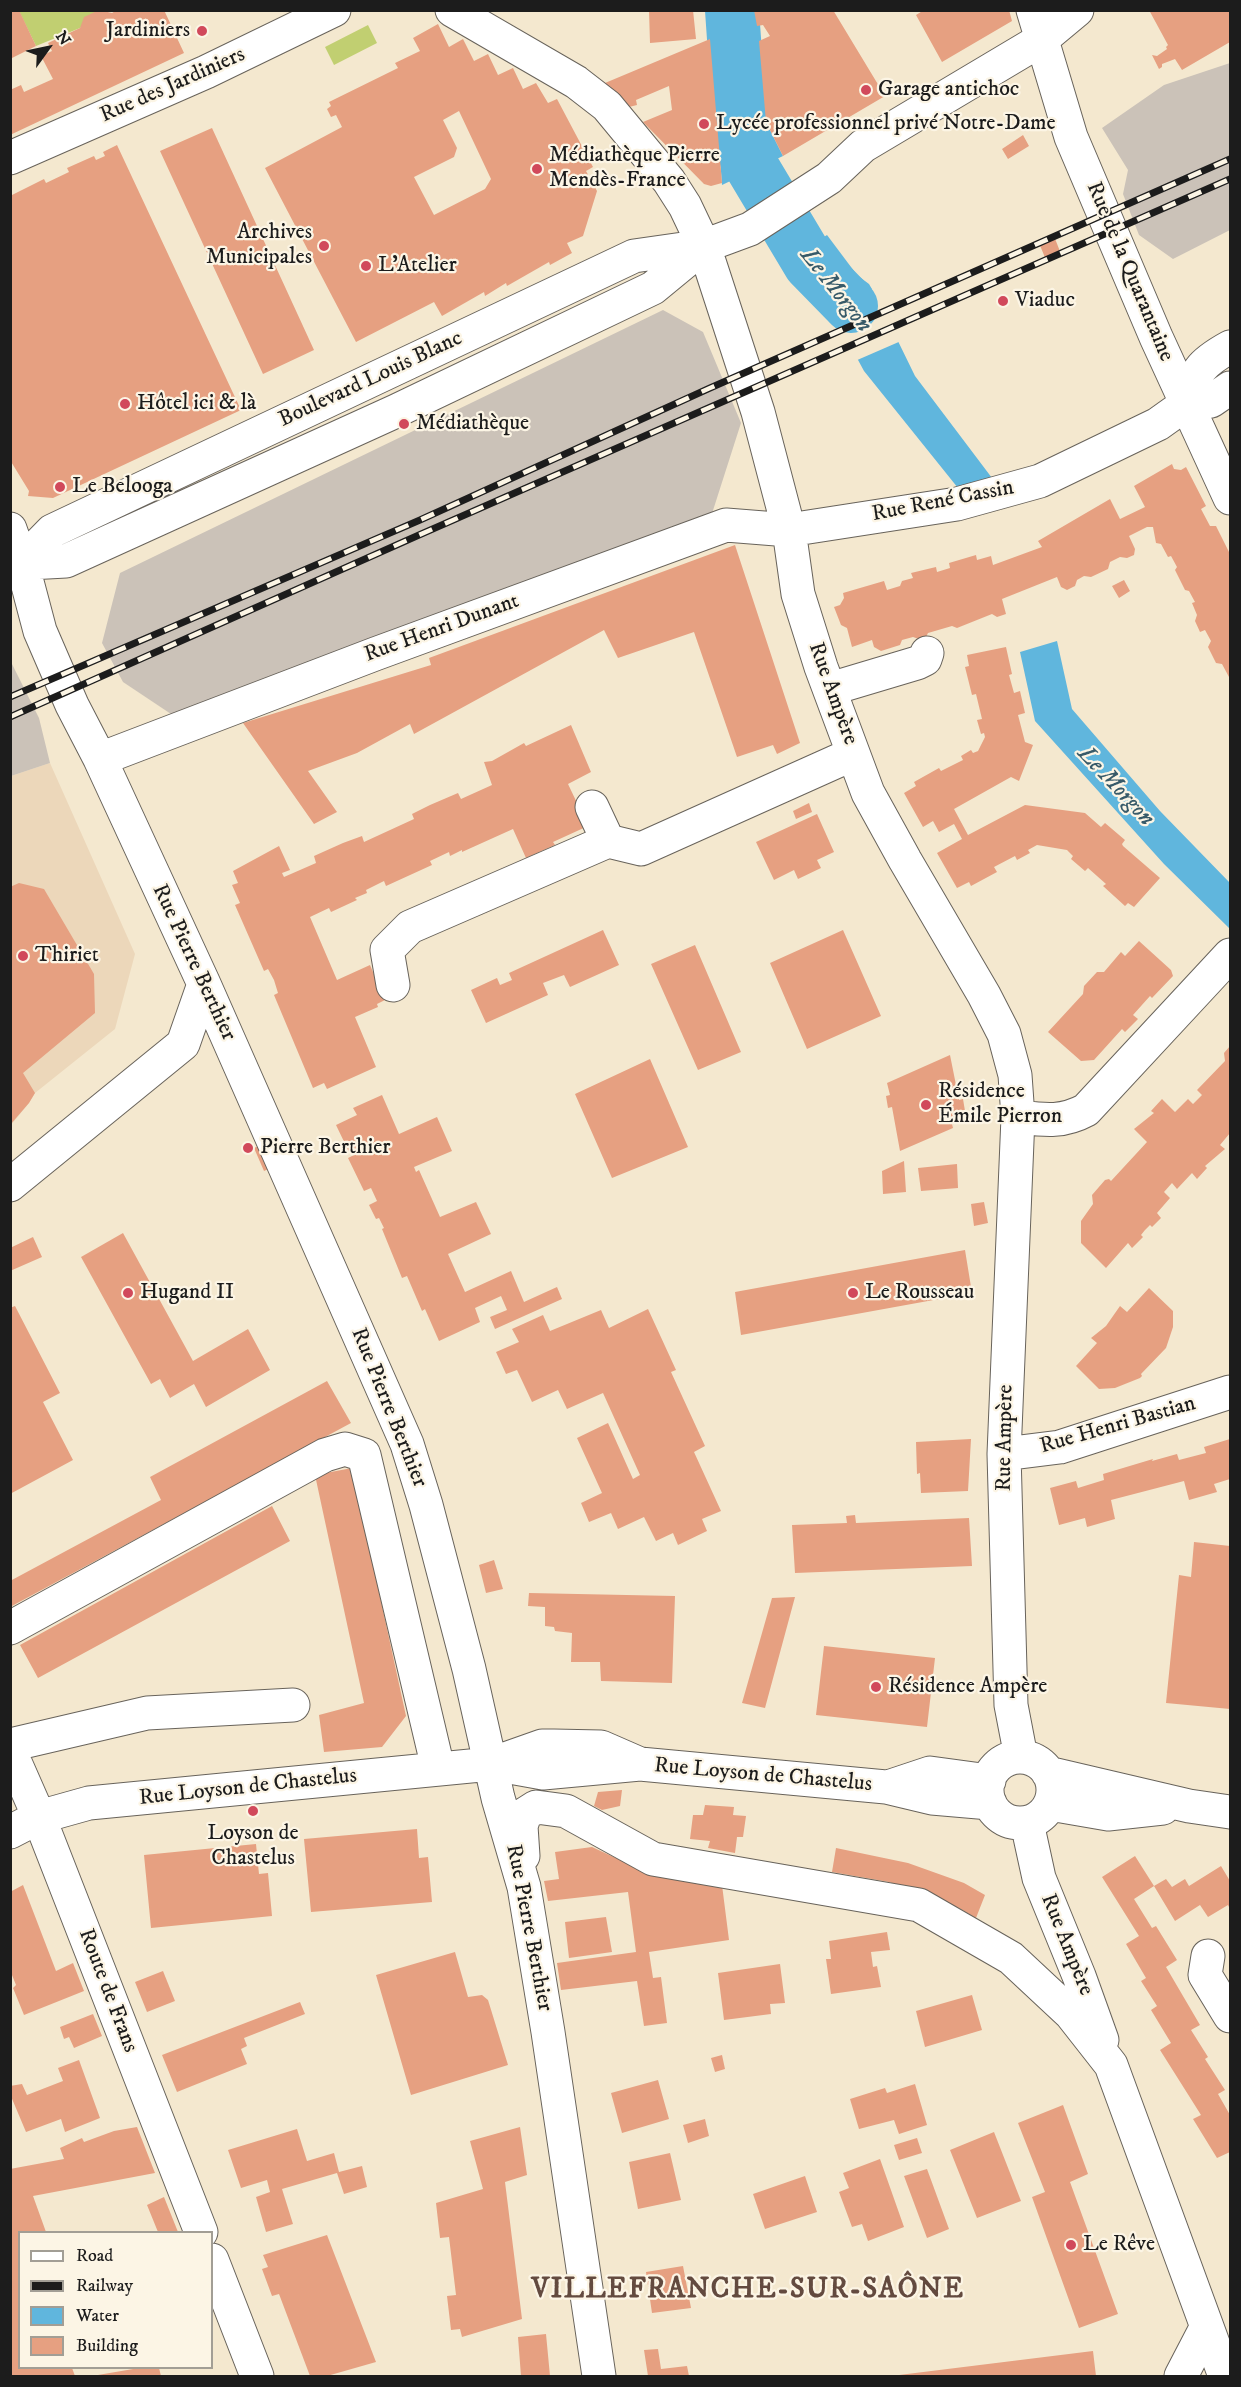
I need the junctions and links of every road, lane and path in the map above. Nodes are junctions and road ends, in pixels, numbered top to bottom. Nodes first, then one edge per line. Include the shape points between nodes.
1 (334, 10) edge
2 (452, 10) edge
3 (1077, 10) edge
4 (1037, 25) edge
5 (10, 158) edge
6 (704, 246) junction
7 (1230, 347) edge
8 (1230, 388) edge
9 (1186, 404) junction
10 (1230, 498) edge
11 (10, 529) edge
12 (789, 530) junction
13 (14, 567) edge
14 (927, 653) dead end
15 (830, 689) junction
16 (854, 754) junction
17 (100, 759) junction
18 (592, 807) dead end
19 (608, 841) junction
20 (1230, 956) edge
21 (204, 984) junction
22 (393, 985) dead end
23 (1018, 1117) junction
24 (10, 1185) edge
25 (1230, 1392) edge
26 (1004, 1454) junction
27 (10, 1628) edge
28 (293, 1706) dead end
29 (10, 1745) edge
30 (10, 1751) edge
31 (491, 1764) junction
32 (438, 1768) junction
33 (1037, 1789) junction
34 (989, 1792) junction
35 (1230, 1812) edge
36 (39, 1817) junction
37 (10, 1832) edge
38 (524, 1887) junction
39 (1208, 1956) dead end
40 (1230, 2016) edge
41 (1111, 2065) junction
42 (201, 2231) edge
43 (213, 2262) edge
44 (1206, 2328) junction
45 (257, 2376) edge
46 (599, 2376) edge
47 (1181, 2376) edge
48 (1226, 2376) edge

1 - 5 street, Rue des Jardiniers via 206,72
2 - 6 street via 576,82 607,106 669,181
3 - 4 street, Boulevard Louis Blanc
4 - 6 street, Boulevard Louis Blanc via 872,140 809,192 750,229
4 - 9 street, Rue de la Quarantaine via 1071,137
6 - 12 street, Rue Ampère via 758,412
6 - 13 street, Boulevard Louis Blanc via 634,256 52,531
7 - 9 street via 1196,372
8 - 9 street via 1211,401
9 - 10 street, Rue de la Quarantaine
9 - 12 street, Rue René Cassin via 1149,428 1040,481 1010,491 957,504
11 - 13 street, Rue Pierre Berthier
12 - 15 street, Rue Ampère via 798,594
12 - 17 street, Rue Henri Dunant via 726,525
13 - 17 street, Rue Pierre Berthier via 72,705
14 - 15 street via 917,663
15 - 16 street, Rue Ampère
16 - 19 street via 641,849
16 - 23 street, Rue Ampère via 868,793 1004,1034 1015,1075
17 - 21 street, Rue Pierre Berthier
18 - 19 street
19 - 22 street via 410,927 387,950
20 - 23 street via 1086,1110 1071,1119
21 - 24 street via 183,1044
21 - 31 street, Rue Pierre Berthier via 407,1444 470,1669
23 - 26 street, Rue Ampère
25 - 26 street, Rue Henri Bastian via 1060,1447
26 - 33 street, Rue Ampère via 1011,1705
27 - 32 street via 325,1455 345,1449 363,1455
28 - 29 street via 147,1713
30 - 36 street, Route de Frans
31 - 32 street, Rue Loyson de Chastelus
31 - 34 street, Rue Loyson de Chastelus via 543,1773 640,1764 886,1787 930,1773
31 - 38 street, Rue Pierre Berthier
32 - 36 street, Rue Loyson de Chastelus via 89,1803
33 - 34 street via 1011,1759 993,1771
33 - 34 street via 1016,1823 996,1813
33 - 35 street via 1108,1814 1189,1806
33 - 41 street, Rue Ampère via 1039,1878
36 - 37 street, Rue Loyson de Chastelus
36 - 42 street, Route de Frans
38 - 41 street via 522,1826 525,1814 536,1807 566,1811 652,1859 919,1905 1011,1958 1071,2014
38 - 46 street, Rue Pierre Berthier
39 - 40 street via 1205,1975
41 - 44 street, Rue Ampère
43 - 45 street
44 - 47 street
44 - 48 street, Rue Ampère

